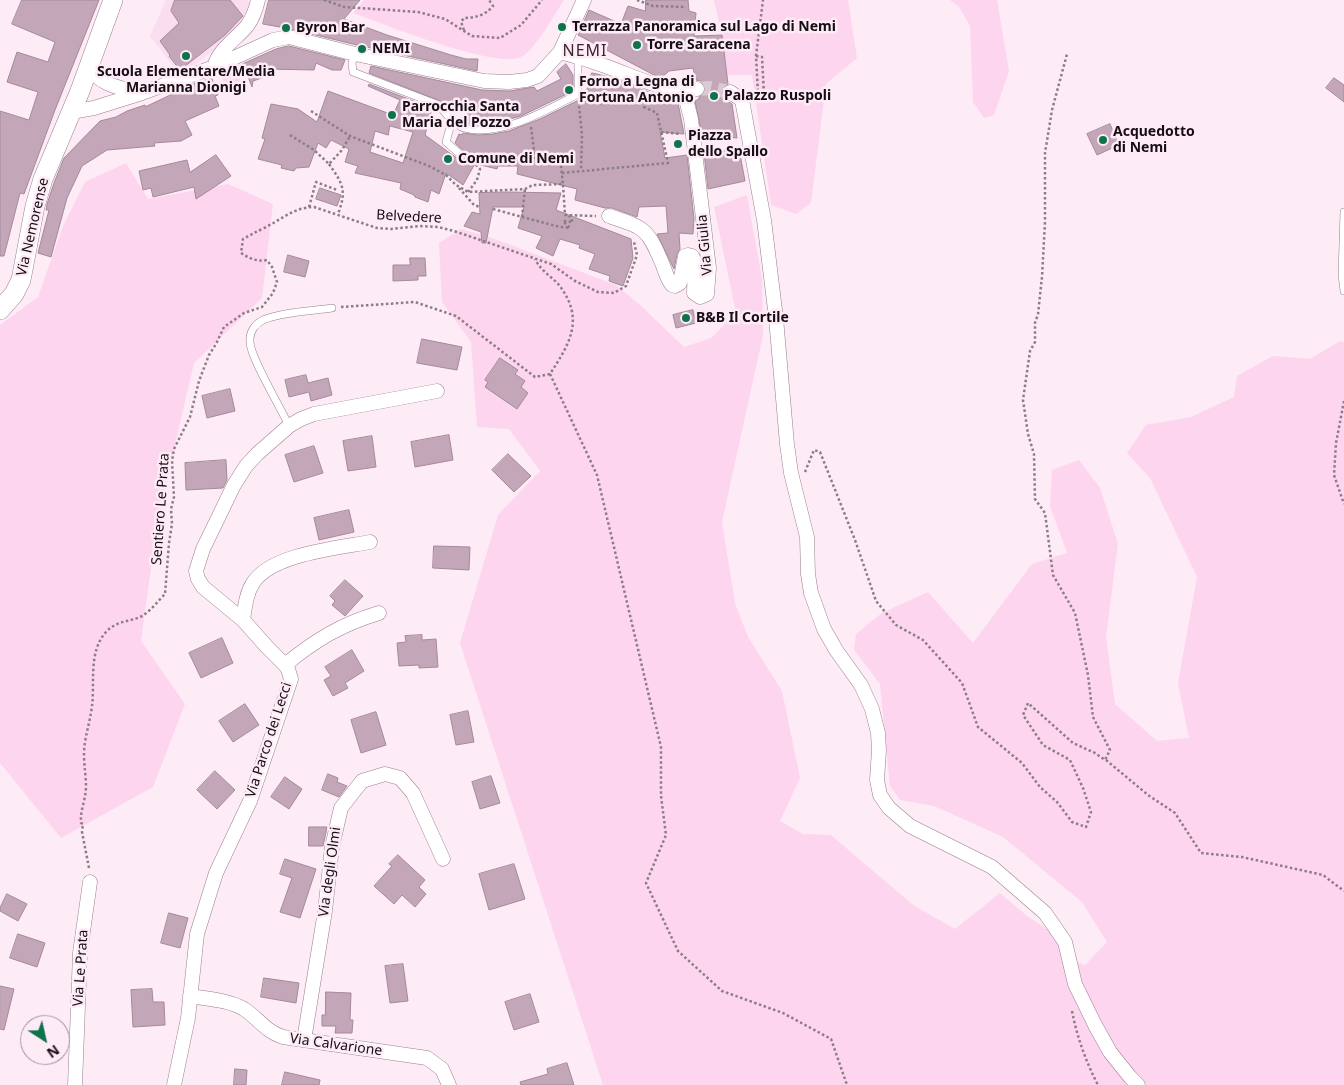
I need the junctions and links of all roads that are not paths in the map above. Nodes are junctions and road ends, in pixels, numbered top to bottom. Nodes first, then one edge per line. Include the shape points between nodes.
1 (258, 0) edge
2 (584, 0) edge
3 (112, 2) edge
4 (560, 52) junction
5 (355, 54) junction
6 (578, 56) junction
7 (90, 66) junction
8 (214, 67) junction
9 (108, 84) junction
10 (732, 93) dead end
11 (142, 94) junction
12 (578, 97) junction
13 (604, 100) dead end
14 (101, 106) junction
15 (71, 112) junction
16 (452, 120) junction
17 (461, 155) dead end
18 (1344, 212) edge
19 (609, 216) dead end
20 (1344, 291) edge
21 (332, 308) road end
22 (0, 310) edge
23 (437, 391) dead end
24 (289, 426) junction
25 (370, 542) dead end
26 (379, 613) dead end
27 (243, 620) junction
28 (285, 665) junction
29 (442, 859) dead end
30 (90, 882) road end
31 (190, 996) junction
32 (304, 1040) junction
33 (75, 1085) edge
34 (174, 1085) edge
35 (450, 1085) edge
36 (1138, 1085) edge

1 - 8 street via 248,25 216,58
2 - 4 street
3 - 7 main road, Via Nemorense
4 - 5 street via 538,76 509,82 484,81
4 - 6 street
5 - 8 street via 289,37 273,40
5 - 16 lane via 353,72 434,103
6 - 12 lane
6 - 19 street, Via Giulia via 668,89 690,90 708,260 707,294 700,297 694,293 695,262 692,256 685,256 680,283 672,285 644,231 637,225
7 - 9 street via 95,75
7 - 15 main road, Via Nemorense
8 - 11 street
9 - 11 street
9 - 14 street
10 - 36 street via 742,100 764,220 791,474 808,544 810,593 824,629 861,686 874,715 879,745 877,775 880,795 889,808 910,826 992,867 1045,913 1065,942 1076,984 1094,1026 1110,1052
11 - 14 street
12 - 13 lane
12 - 16 lane via 530,118 488,131 462,128
14 - 15 street
15 - 22 main road, Via Nemorense via 37,198 21,280
16 - 17 lane via 446,142
18 - 20 lane
21 - 24 lane via 262,320 250,336 254,356
23 - 24 street, Via Parco dei Lecci via 314,414
24 - 27 street, Via Parco dei Lecci via 246,466 197,566 198,579 203,587
25 - 27 street via 296,557 266,569 249,590
26 - 28 street via 337,629
27 - 28 street, Via Parco dei Lecci
28 - 31 street, Via Parco dei Lecci via 290,685 278,712 250,801 216,874 197,934
29 - 32 street, Via degli Olmi via 413,792 400,778 385,774 362,781 340,808
30 - 33 street, Via Le Prata via 80,953
31 - 32 street, Via Calvarione via 235,1005 276,1035
31 - 34 street, Via Parco dei Lecci
32 - 35 street, Via Calvarione via 427,1058 442,1069

